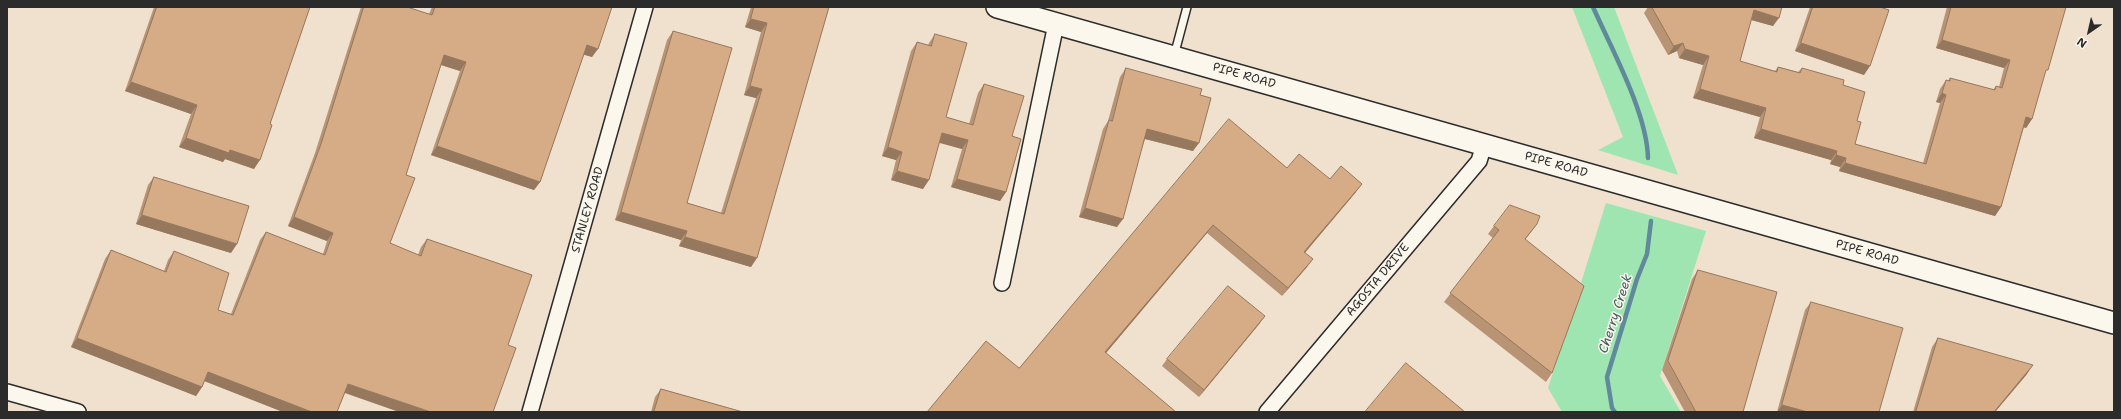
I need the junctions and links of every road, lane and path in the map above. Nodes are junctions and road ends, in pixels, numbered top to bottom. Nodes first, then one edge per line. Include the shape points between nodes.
1 (645, 7) edge
2 (997, 7) edge
3 (1187, 7) edge
4 (1056, 24) junction
5 (1174, 56) junction
6 (1484, 145) junction
7 (1002, 283) dead end
8 (2114, 323) edge
9 (7, 392) edge
10 (78, 412) edge
11 (530, 412) edge
12 (1267, 412) edge

1 - 11 street, STANLEY ROAD
2 - 4 street, PIPE ROAD
3 - 5 lane
4 - 5 street, PIPE ROAD
4 - 7 street
5 - 6 street, PIPE ROAD
6 - 8 street, PIPE ROAD
6 - 12 street, AGOSTA DRIVE via 1479,161
9 - 10 street

